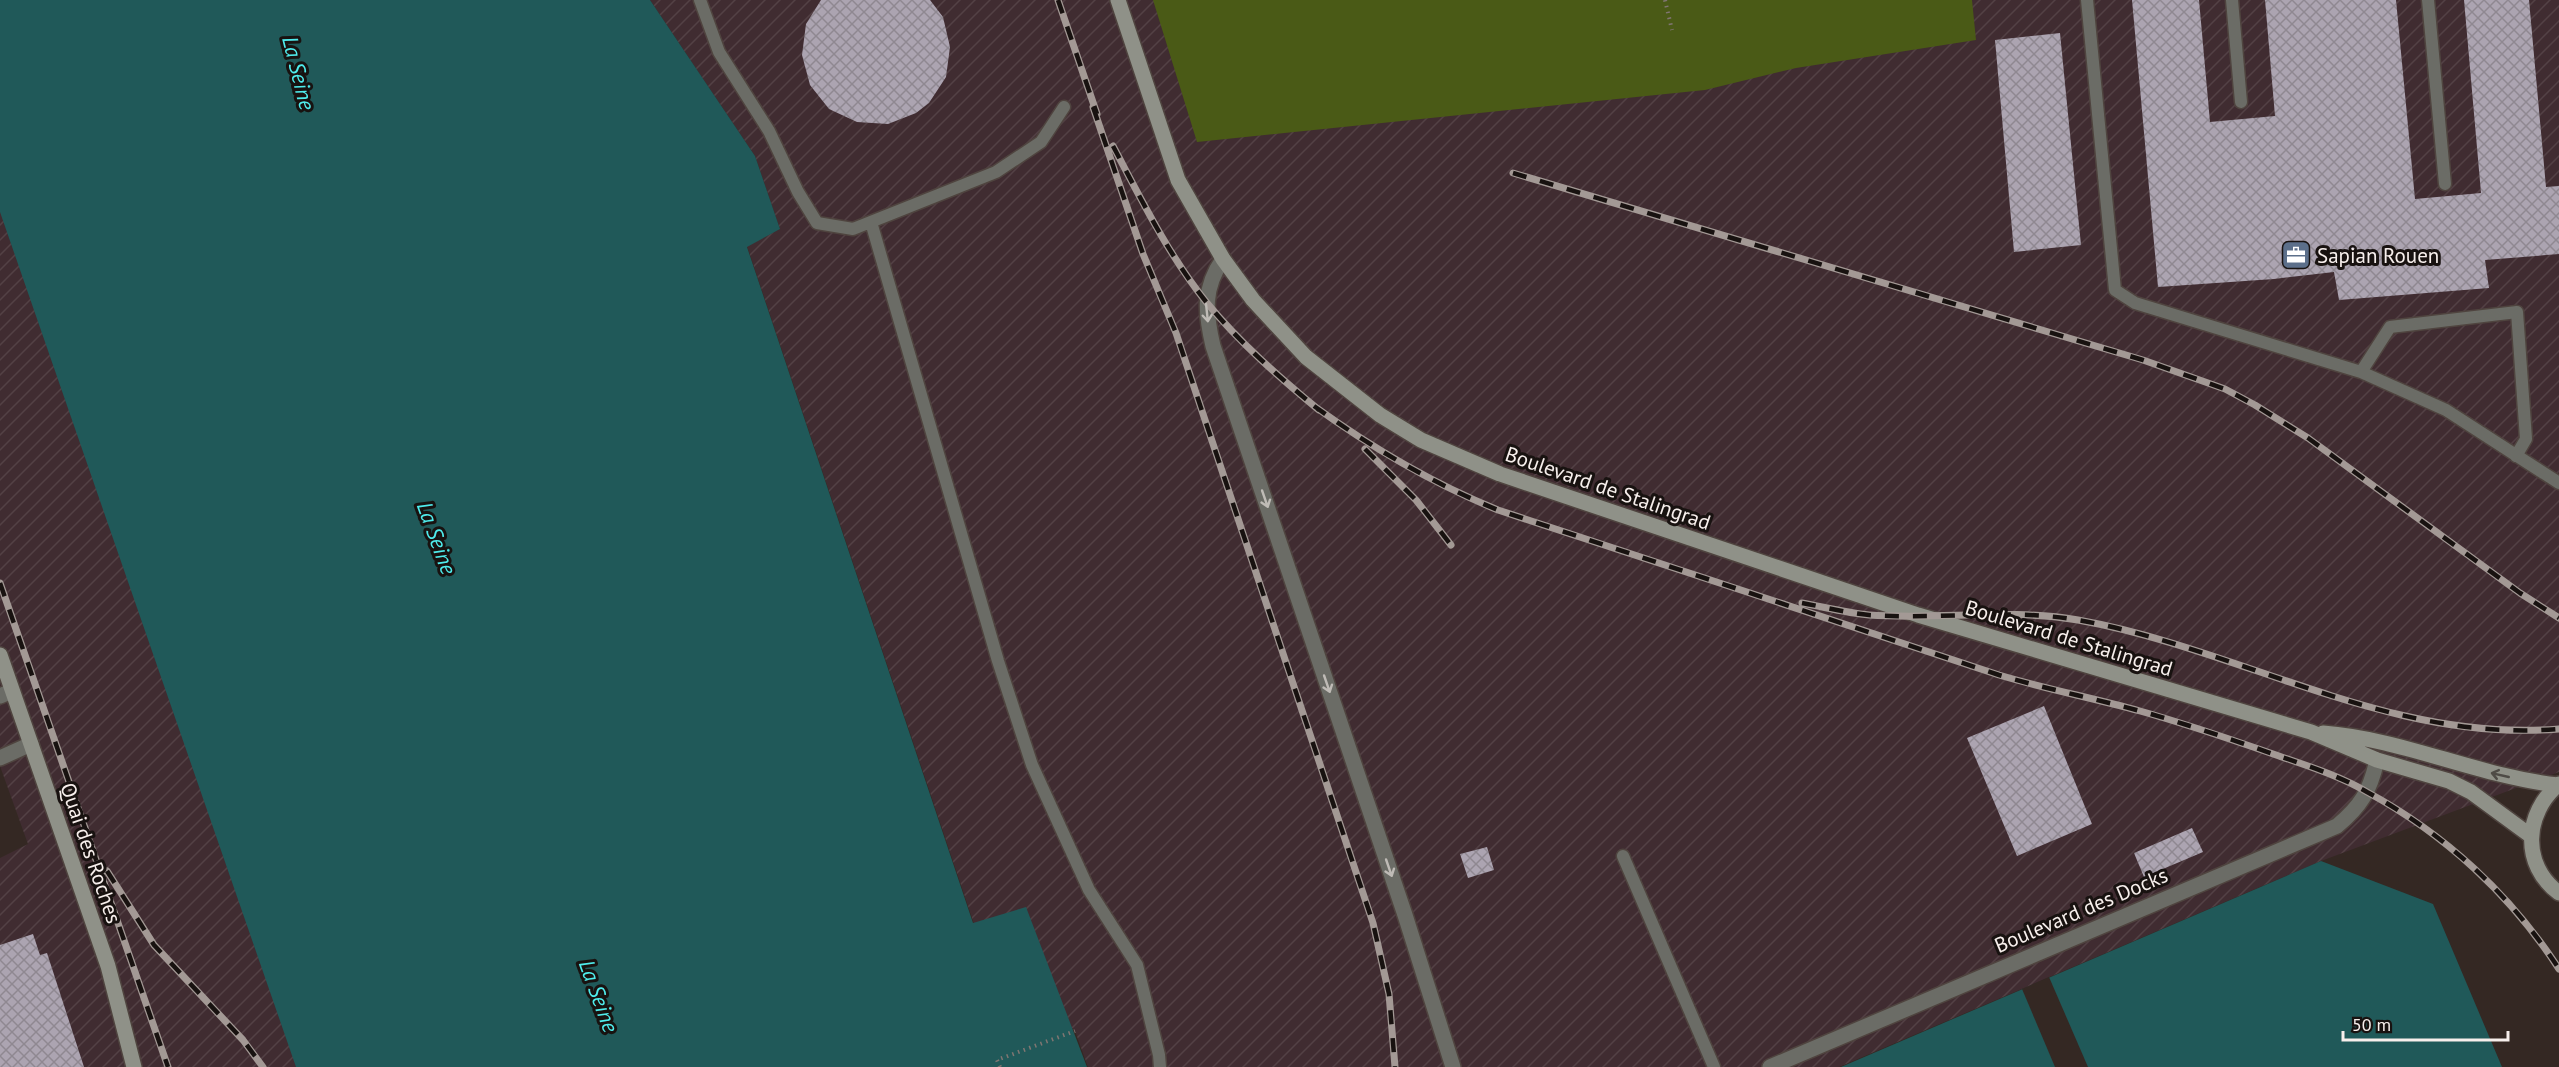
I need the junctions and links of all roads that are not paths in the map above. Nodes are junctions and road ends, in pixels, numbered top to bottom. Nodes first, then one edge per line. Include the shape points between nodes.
1 (700, 0) edge
2 (1118, 0) edge
3 (2087, 0) edge
4 (2232, 0) edge
5 (2428, 0) edge
6 (2241, 102) dead end
7 (1064, 107) dead end
8 (2445, 184) dead end
9 (871, 222) junction
10 (1223, 259) junction
11 (2361, 372) junction
12 (2516, 456) junction
13 (2559, 483) edge
14 (0, 655) edge
15 (5, 688) edge
16 (2311, 732) junction
17 (31, 744) junction
18 (0, 758) edge
19 (2377, 760) junction
20 (2558, 785) edge
21 (2530, 836) junction
22 (1623, 856) dead end
23 (2559, 893) edge
24 (134, 1067) edge
25 (1160, 1067) edge
26 (1453, 1067) edge
27 (1714, 1067) edge
28 (1770, 1067) edge

1 - 9 lane via 719,52 769,131 817,223 853,229
2 - 10 street, Boulevard de Stalingrad via 1178,180
3 - 11 lane via 2115,290 2135,303
4 - 6 lane
5 - 8 lane
7 - 9 lane via 1041,142 996,172
9 - 25 lane via 998,662 1032,765 1089,890 1137,965
10 - 16 street, Boulevard de Stalingrad via 1253,300 1306,357 1380,415 1452,455 1918,615
10 -> 26 street via 1208,286 1206,302 1213,346
11 - 12 lane via 2446,410
11 - 12 lane via 2390,327 2517,312 2526,439
12 - 13 lane
14 - 15 street, Quai des Roches
15 - 17 street, Quai des Roches
16 - 19 street, Boulevard de Stalingrad
20 -> 16 street, Boulevard de Stalingrad via 2491,773 2361,736
17 - 18 street
17 - 24 street, Quai des Roches via 108,966
19 - 21 street, Boulevard de Stalingrad via 2449,781 2471,792
19 - 28 street, Boulevard des Docks via 2362,801 2337,826
20 - 21 street via 2538,807
21 - 23 street via 2535,864
22 - 27 lane

